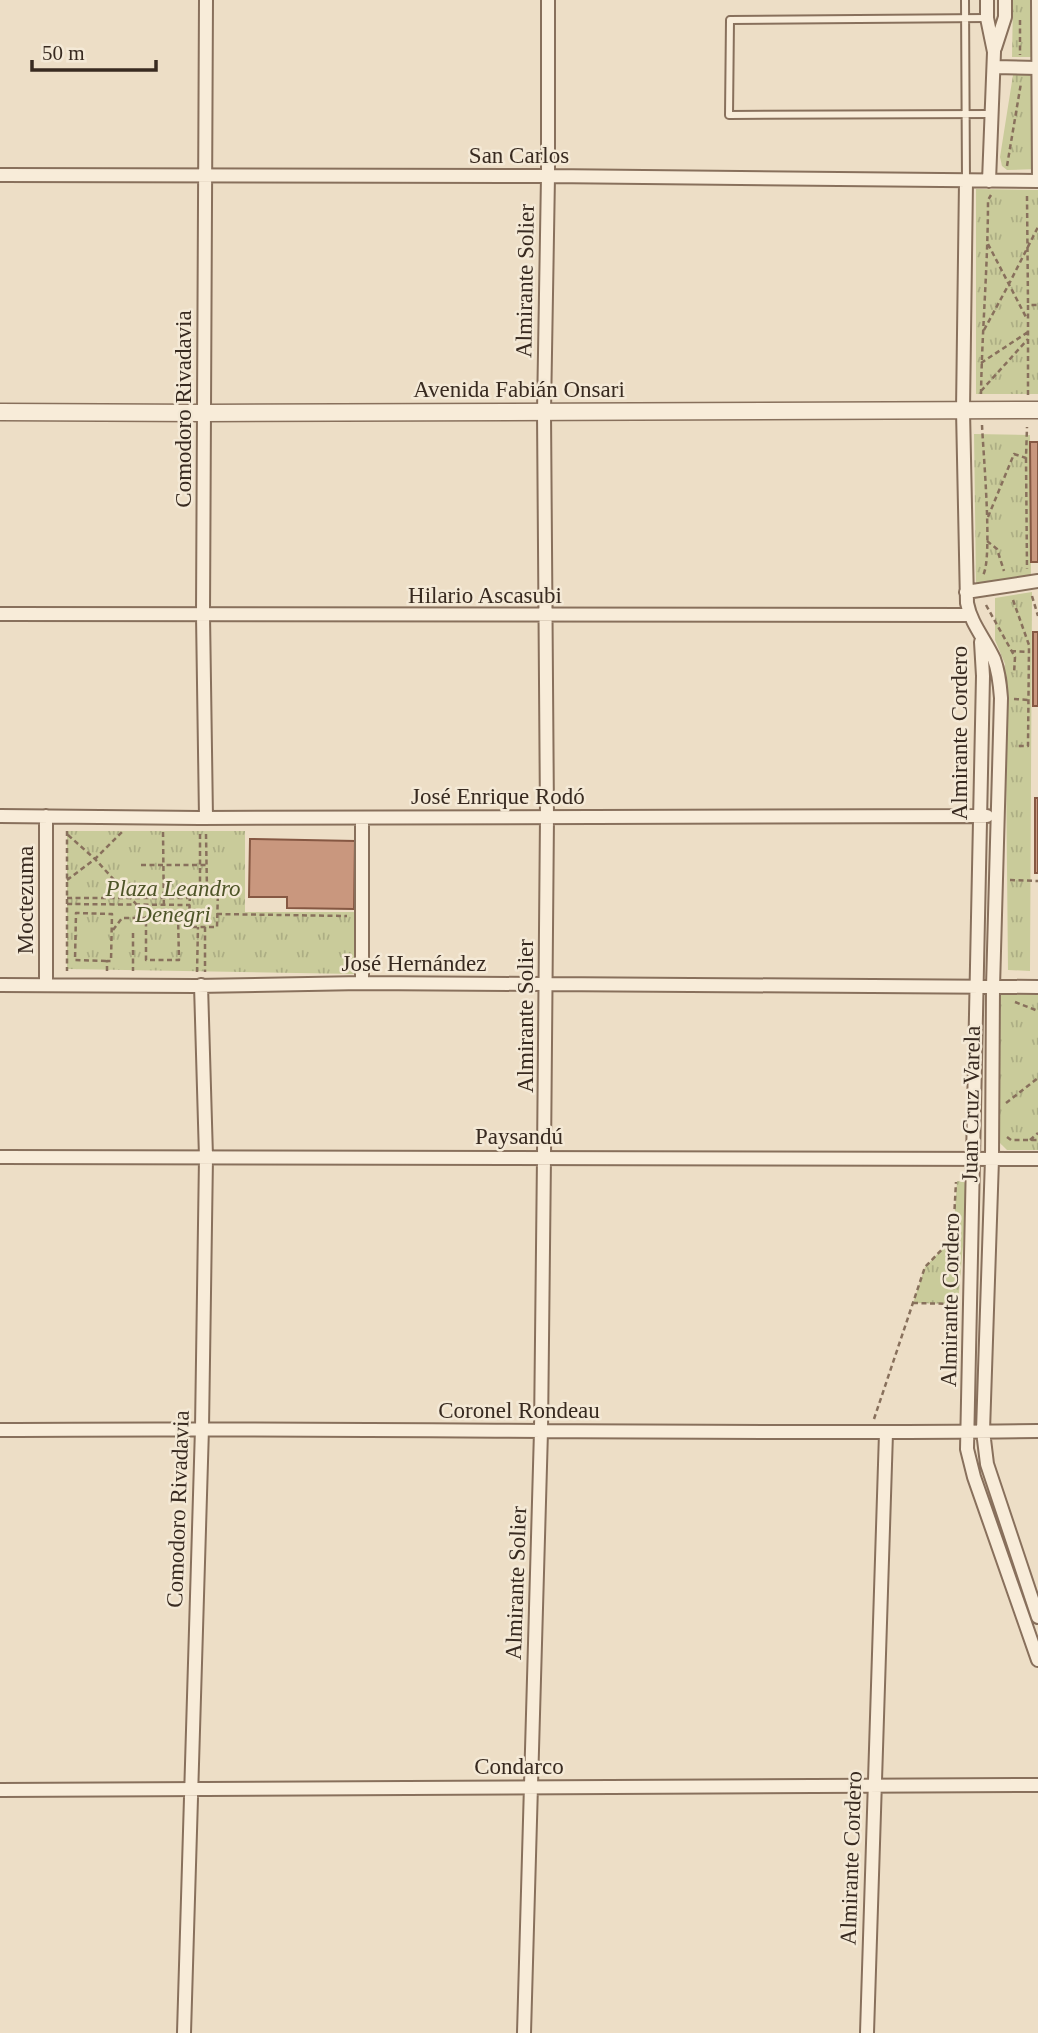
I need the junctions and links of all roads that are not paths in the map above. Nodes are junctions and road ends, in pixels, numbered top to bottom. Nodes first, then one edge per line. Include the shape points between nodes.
1 (206, 0) edge
2 (548, 0) edge
3 (965, 0) edge
4 (987, 0) edge
5 (1005, 0) edge
6 (1035, 0) edge
7 (965, 18) junction
8 (987, 18) junction
9 (994, 52) junction
10 (994, 67) junction
11 (1037, 68) edge
12 (965, 114) junction
13 (992, 114) junction
14 (0, 175) edge
15 (204, 175) junction
16 (548, 176) junction
17 (966, 181) junction
18 (989, 181) junction
19 (1034, 181) edge
20 (963, 410) junction
21 (1033, 410) edge
22 (0, 412) edge
23 (544, 412) junction
24 (204, 413) junction
25 (1033, 581) edge
26 (966, 592) junction
27 (0, 614) edge
28 (203, 615) junction
29 (969, 615) junction
30 (546, 616) junction
31 (979, 635) junction
32 (0, 816) edge
33 (46, 816) junction
34 (547, 816) junction
35 (997, 816) junction
36 (981, 817) junction
37 (203, 818) junction
38 (362, 818) junction
39 (46, 984) junction
40 (362, 984) junction
41 (0, 985) edge
42 (201, 985) junction
43 (546, 985) junction
44 (977, 987) junction
45 (993, 987) junction
46 (1038, 987) edge
47 (0, 1157) edge
48 (206, 1157) junction
49 (544, 1157) junction
50 (974, 1158) junction
51 (992, 1158) junction
52 (1038, 1159) edge
53 (202, 1428) junction
54 (0, 1430) edge
55 (541, 1431) junction
56 (1038, 1431) edge
57 (968, 1432) junction
58 (983, 1432) junction
59 (880, 1433) junction
60 (1038, 1617) edge
61 (1038, 1660) edge
62 (874, 1785) junction
63 (1038, 1785) edge
64 (531, 1787) junction
65 (191, 1789) junction
66 (0, 1790) edge
67 (184, 2033) edge
68 (524, 2033) edge
69 (867, 2033) edge

1 - 15 street, Comodoro Rivadavia
2 - 16 street, Almirante Solier
3 - 7 lane
4 - 8 street
5 - 9 street via 1005,17
6 - 11 lane
7 - 8 lane
7 - 12 lane
7 - 12 lane via 730,20 729,115
8 - 9 street
9 - 10 street
10 - 11 street
10 - 13 street
11 - 19 lane
12 - 13 lane
12 - 17 lane
13 - 18 street
14 - 15 street, San Carlos
15 - 16 street, San Carlos
15 - 24 street, Comodoro Rivadavia
16 - 17 street, San Carlos
16 - 23 street, Almirante Solier
17 - 18 street, San Carlos
17 - 20 street
18 - 19 street, San Carlos
20 - 21 street, Avenida Fabián Onsari
20 - 23 street, Avenida Fabián Onsari
20 - 26 street
22 - 24 street, Avenida Fabián Onsari
23 - 24 street, Avenida Fabián Onsari
23 - 30 street, Almirante Solier
24 - 28 street, Comodoro Rivadavia
25 - 26 street
26 - 29 street, Juan Cruz Varela
27 - 28 street, Hilario Ascasubi
28 - 30 street, Hilario Ascasubi
28 - 37 street, Comodoro Rivadavia
29 - 30 street, Hilario Ascasubi
29 - 31 street, Juan Cruz Varela
30 - 34 street, Almirante Solier
31 - 35 street, Juan Cruz Varela via 994,659 1000,683
31 - 36 street, Almirante Cordero via 983,676
32 - 33 street, José Enrique Rodó
33 - 37 street, José Enrique Rodó
33 - 39 street, Moctezuma
34 - 36 street, José Enrique Rodó
34 - 38 street, José Enrique Rodó
34 - 43 street, Almirante Solier
35 - 36 street, José Enrique Rodó
35 - 45 street, Juan Cruz Varela
36 - 44 street, Almirante Cordero
37 - 38 street, José Enrique Rodó
38 - 40 street
39 - 41 street, José Hernández
39 - 42 street, José Hernández
40 - 42 street, José Hernández
40 - 43 street, José Hernández
42 - 48 street, Comodoro Rivadavia
43 - 44 street, José Hernández
43 - 49 street, Almirante Solier
44 - 45 street, José Hernández
44 - 50 street, Almirante Cordero
45 - 46 street, José Hernández
45 - 51 street, Juan Cruz Varela
47 - 48 street, Paysandú
48 - 49 street, Paysandú
48 - 53 street, Comodoro Rivadavia
49 - 50 street, Paysandú
49 - 55 street, Almirante Solier
50 - 51 street, Paysandú
50 - 57 street, Almirante Cordero
51 - 52 street, Paysandú
51 - 58 street, Juan Cruz Varela
53 - 54 street, Coronel Rondeau
53 - 55 street, Coronel Rondeau
53 - 65 street, Comodoro Rivadavia
55 - 59 street, Coronel Rondeau
55 - 64 street, Almirante Solier
56 - 58 street, Coronel Rondeau
57 - 58 street, Coronel Rondeau
57 - 59 street, Coronel Rondeau
57 - 61 street, Almirante Cordero via 970,1465
58 - 60 street, Juan Cruz Varela via 987,1464
59 - 62 street, Almirante Cordero
62 - 63 street, Condarco
62 - 64 street, Condarco
62 - 69 street, Almirante Cordero
64 - 65 street, Condarco
64 - 68 street, Almirante Solier
65 - 66 street, Condarco
65 - 67 street, Comodoro Rivadavia

